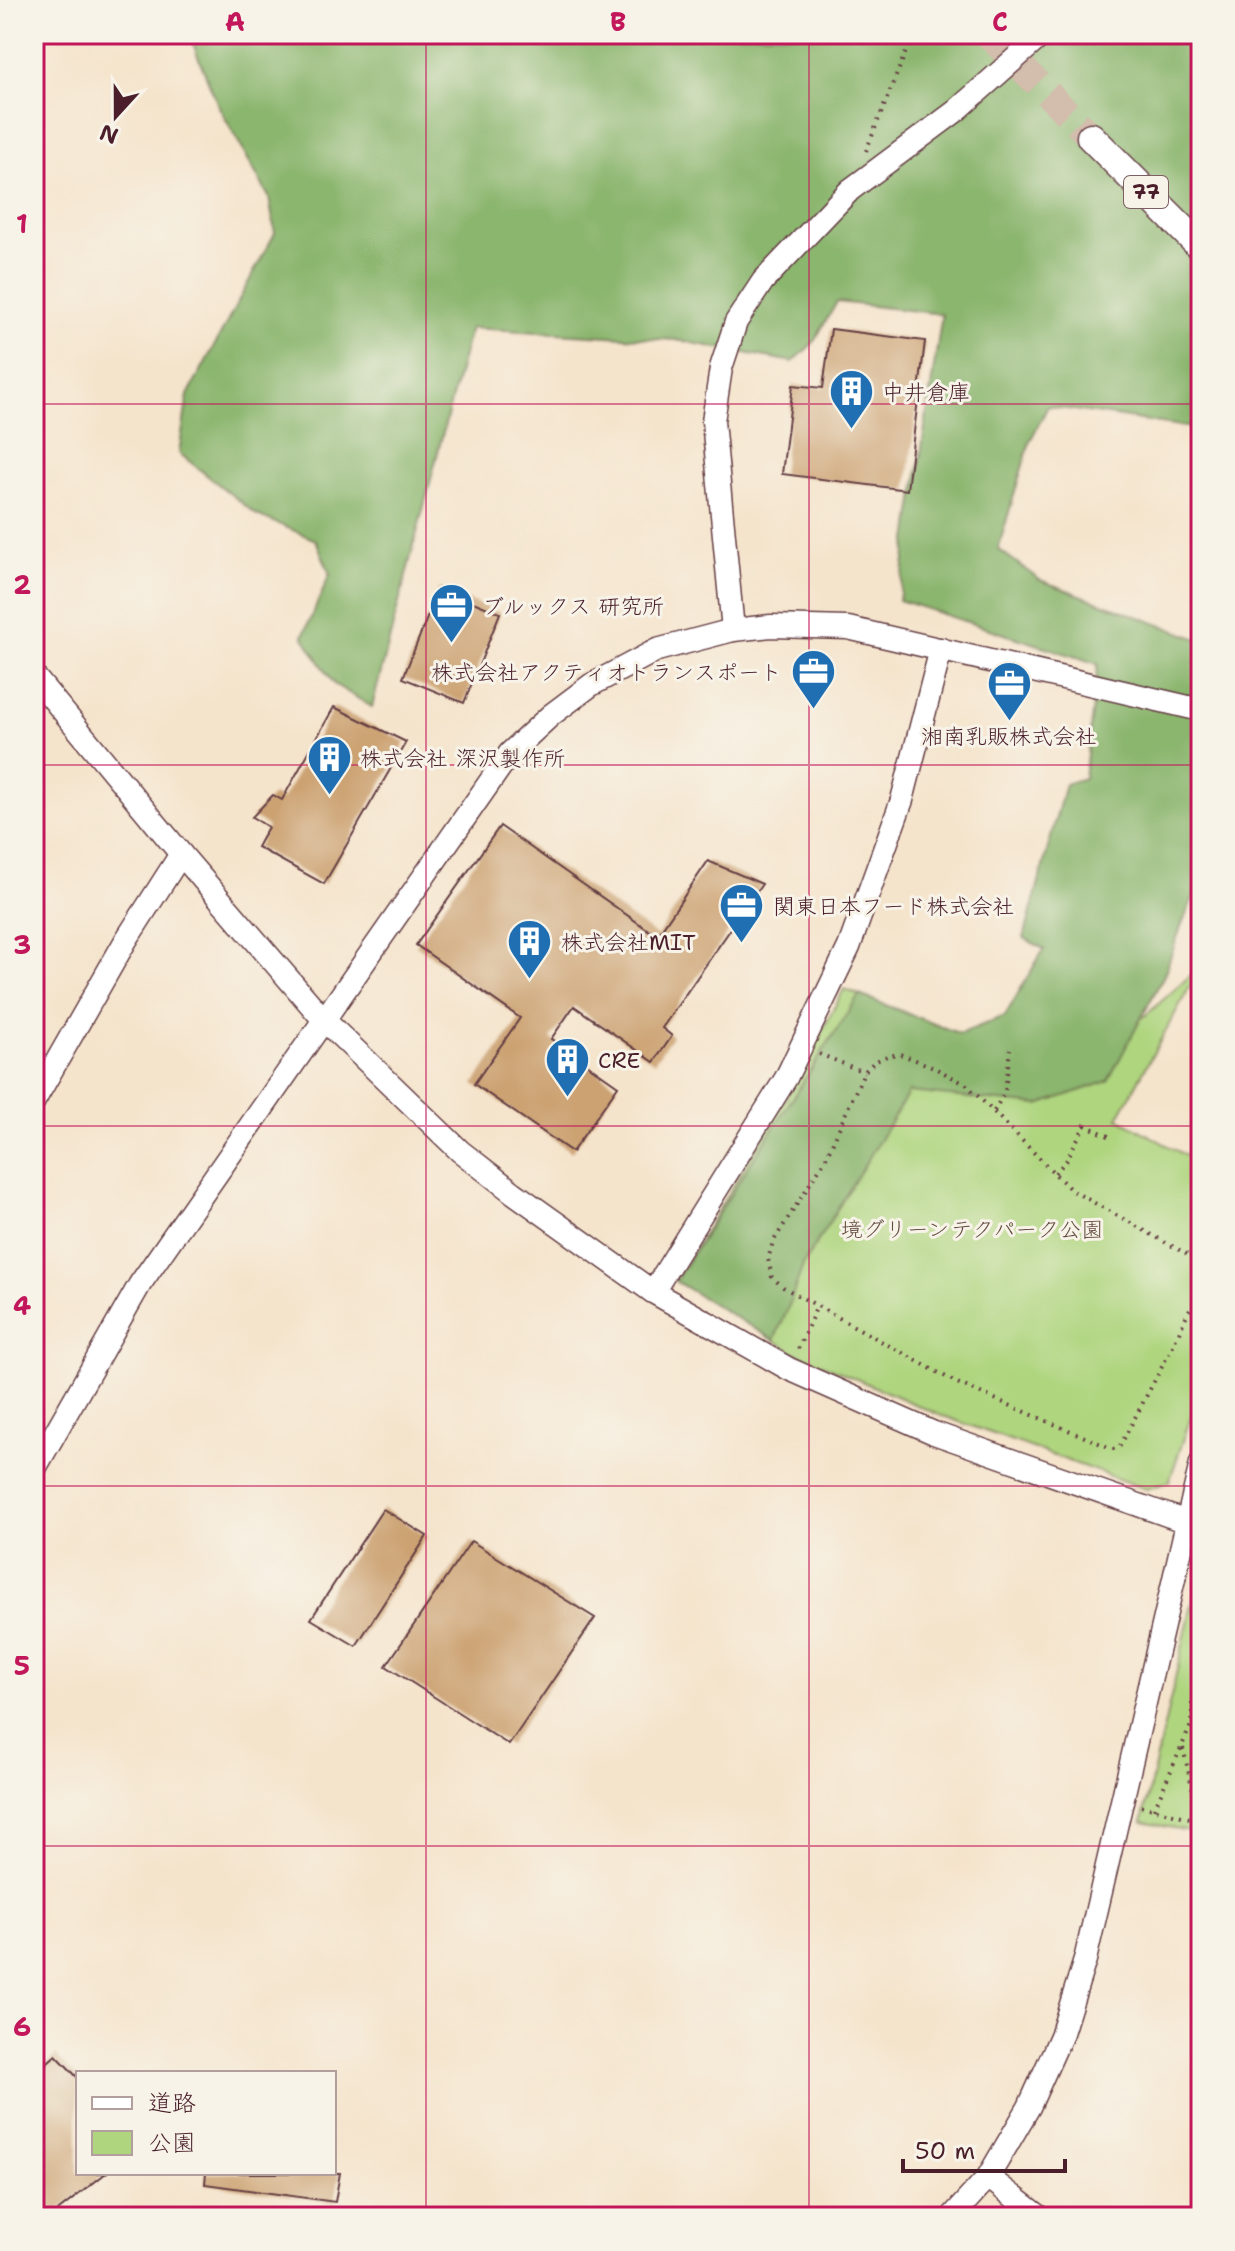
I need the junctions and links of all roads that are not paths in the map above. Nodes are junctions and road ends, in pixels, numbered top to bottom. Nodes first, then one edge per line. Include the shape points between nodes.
1 (1043, 34) edge
2 (1091, 137) tunnel mouth
3 (1201, 247) edge
4 (733, 630) junction
5 (941, 649) junction
6 (34, 676) edge
7 (1201, 710) edge
8 (181, 854) junction
9 (323, 1019) junction
10 (34, 1101) edge
11 (653, 1292) junction
12 (1201, 1463) edge
13 (34, 1470) edge
14 (1194, 1525) edge
15 (988, 2177) junction
16 (952, 2217) edge
17 (1040, 2217) edge

1 - 4 street via 956,111 850,190 763,281 736,322 721,368 713,421
2 - 3 main road, 77
4 - 5 street via 848,628
4 - 9 street via 657,650 591,685 510,753
5 - 7 street
5 - 11 street via 902,800 849,947 786,1078
6 - 8 street
8 - 9 street
8 - 10 street
9 - 11 street via 460,1151
9 - 13 street via 140,1284
11 - 14 street via 789,1369 934,1433
12 - 14 street
14 - 15 street via 1085,1960 1061,2036 1029,2107
15 - 16 street
15 - 17 street

